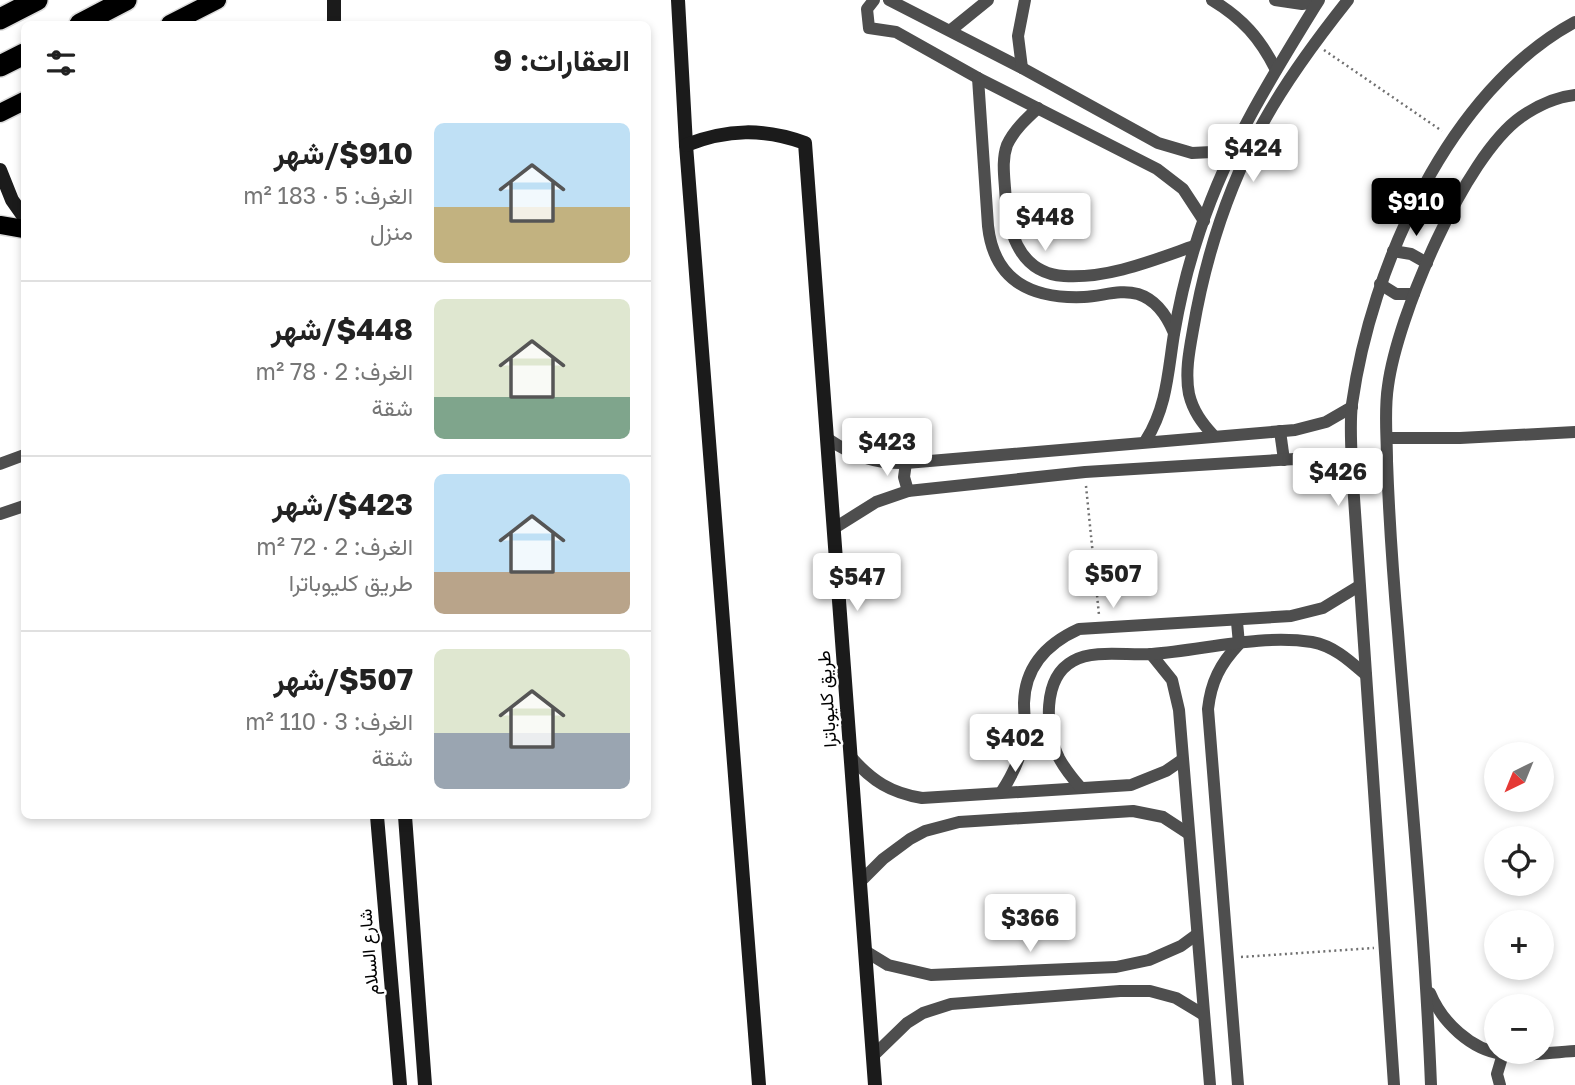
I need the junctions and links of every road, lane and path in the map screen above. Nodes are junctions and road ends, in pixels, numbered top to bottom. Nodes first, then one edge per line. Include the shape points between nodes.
1 (37, 0) edge
2 (126, 0) edge
3 (217, 0) edge
4 (334, 0) edge
5 (678, 0) edge
6 (874, 0) edge
7 (889, 0) edge
8 (988, 0) edge
9 (1025, 0) edge
10 (1212, 0) edge
11 (1275, 0) edge
12 (1348, 0) edge
13 (1318, 1) edge
14 (0, 19) edge
15 (86, 21) edge
16 (176, 21) edge
17 (334, 21) edge
18 (1575, 22) edge
19 (951, 30) junction
20 (1315, 44) junction
21 (21, 56) edge
22 (0, 66) edge
23 (1022, 68) junction
24 (1276, 70) junction
25 (978, 78) junction
26 (1575, 94) edge
27 (21, 102) edge
28 (1038, 108) junction
29 (0, 113) edge
30 (1454, 139) junction
31 (1158, 143) junction
32 (686, 145) junction
33 (1232, 151) junction
34 (1147, 163) junction
35 (0, 170) edge
36 (21, 213) edge
37 (1204, 221) junction
38 (0, 225) edge
39 (21, 228) edge
40 (1194, 246) junction
41 (1393, 251) junction
42 (1427, 263) junction
43 (1380, 284) junction
44 (1414, 294) junction
45 (1174, 333) junction
46 (1168, 383) junction
47 (1188, 383) junction
48 (1352, 407) junction
49 (1280, 431) junction
50 (1575, 432) edge
51 (1213, 435) junction
52 (1387, 438) junction
53 (828, 439) junction
54 (1146, 440) junction
55 (21, 457) edge
56 (1284, 460) junction
57 (906, 463) junction
58 (0, 464) edge
59 (1085, 472) junction
60 (1353, 483) junction
61 (908, 491) junction
62 (21, 507) edge
63 (0, 514) edge
64 (833, 529) junction
65 (1359, 586) junction
66 (1237, 622) junction
67 (1100, 628) junction
68 (1239, 643) junction
69 (1151, 654) junction
70 (1366, 675) junction
71 (851, 757) junction
72 (1182, 760) junction
73 (1130, 785) junction
74 (1081, 788) junction
75 (1002, 791) junction
76 (1133, 811) junction
77 (377, 819) edge
78 (405, 819) edge
79 (1189, 834) junction
80 (860, 882) junction
81 (1196, 935) junction
82 (1384, 947) junction
83 (865, 951) junction
84 (1227, 958) junction
85 (1427, 985) junction
86 (1204, 1015) junction
87 (1484, 1047) edge
88 (1575, 1051) edge
89 (1554, 1052) edge
90 (873, 1056) junction
91 (1500, 1064) edge
92 (400, 1085) edge
93 (425, 1085) edge
94 (759, 1085) edge
95 (875, 1085) edge
96 (1210, 1085) edge
97 (1238, 1085) edge
98 (1394, 1085) edge
99 (1431, 1085) edge
100 (1500, 1085) edge

1 - 14 highway
2 - 15 highway
3 - 16 main road
4 - 17 main road
5 - 32 main road
6 - 25 street via 867,9 870,28 895,32
7 - 19 street
8 - 19 street
9 - 23 street via 1018,36
10 - 24 street via 1251,29
11 - 13 street
12 - 20 street
13 - 24 street
18 - 30 street via 1511,69
19 - 23 street
20 - 30 path
20 - 47 street via 1263,122 1217,230 1199,295
21 - 22 highway
23 - 31 street
24 - 33 street
25 - 28 street
25 - 45 street via 990,247 999,266 1014,281 1049,295 1140,295 1156,304
26 - 42 street via 1520,117 1501,136 1471,177
27 - 29 main road
28 - 34 street
28 - 40 street via 1012,136 1004,158 1009,229 1028,262 1044,272 1082,275 1140,265
30 - 41 street
31 - 33 street via 1192,153
31 - 34 street
32 - 53 main road, طريق كليوباترا via 745,131 805,143
32 - 94 main road
33 - 37 street
34 - 37 street via 1176,181
35 - 36 main road
37 - 40 street
38 - 39 main road
40 - 45 street
41 - 42 street
41 - 43 street
42 - 44 street
43 - 44 street via 1396,294
43 - 48 street
44 - 52 street via 1391,366
45 - 46 street
46 - 47 street
46 - 54 street
47 - 51 street via 1193,407
48 - 49 street via 1317,425
48 - 60 street
49 - 51 street
49 - 56 street
50 - 52 street
51 - 54 street
52 - 85 street via 1388,515
53 - 57 street via 857,456
53 - 64 main road, طريق كليوباترا
54 - 57 street
55 - 58 street
56 - 59 street
56 - 60 street via 1323,464
57 - 61 street
59 - 61 street
59 - 67 path
60 - 65 street
61 - 64 street via 876,502
62 - 63 street
64 - 71 main road, طريق كليوباترا
65 - 66 street via 1307,613
65 - 70 street
66 - 67 street
66 - 68 street
67 - 75 street via 1079,629 1057,639 1039,656 1028,678 1022,749
68 - 69 street
68 - 70 street via 1314,643 1344,656
68 - 84 street via 1216,673 1208,709
69 - 72 street via 1177,692
69 - 74 street via 1074,659 1053,682 1052,737 1063,765
70 - 82 street
71 - 75 street via 881,786 901,795 939,798
71 - 80 main road, طريق كليوباترا
72 - 73 street
72 - 79 street
73 - 74 street
73 - 76 street
74 - 75 street
76 - 79 street via 1163,817
76 - 80 street via 944,825 896,849
77 - 92 main road, شارع السلام
78 - 93 main road
79 - 81 street
80 - 83 main road, طريق كليوباترا
81 - 83 street via 1167,953 1116,967 931,975 888,965
81 - 86 street
82 - 84 path
82 - 98 street
83 - 90 main road, طريق كليوباترا
84 - 97 street
85 - 87 street via 1447,1021 1462,1036
85 - 99 street
86 - 90 street via 1176,998 1150,991 951,1004 907,1023
86 - 96 street
88 - 89 street
90 - 95 main road, طريق كليوباترا
91 - 100 street

